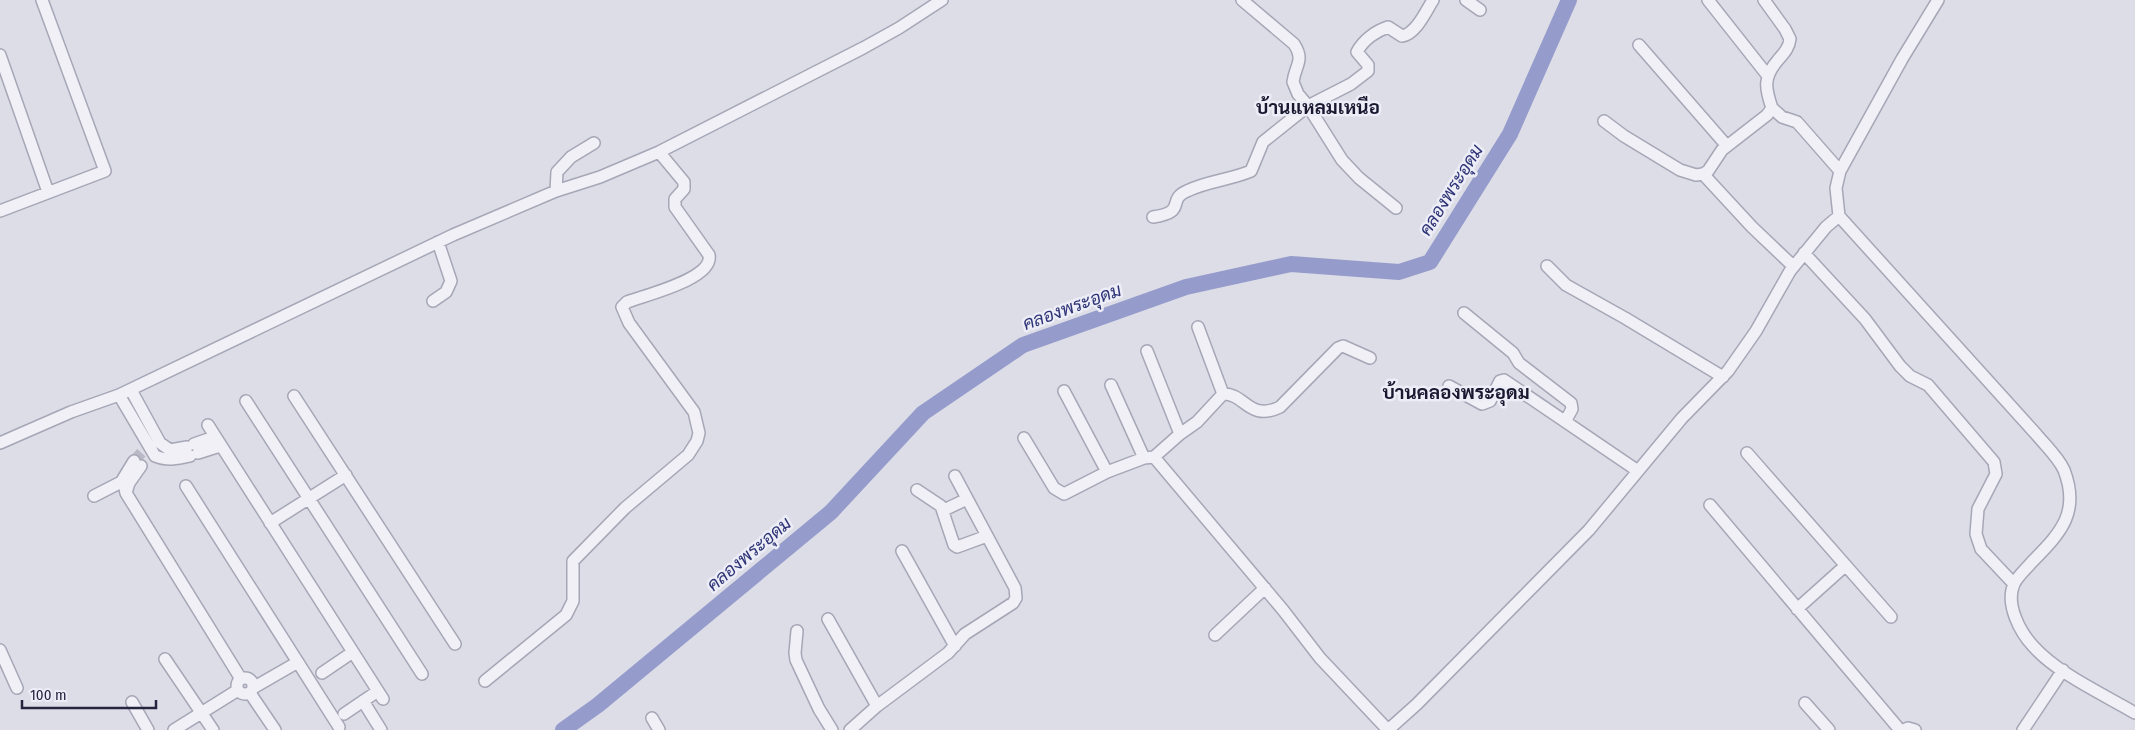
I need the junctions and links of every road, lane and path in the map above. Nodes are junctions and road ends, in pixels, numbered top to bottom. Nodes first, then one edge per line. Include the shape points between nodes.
1 (42, 0) edge
2 (942, 0) edge
3 (1242, 0) edge
4 (1433, 0) edge
5 (1466, 0) edge
6 (1708, 0) edge
7 (1764, 0) edge
8 (1938, 0) edge
9 (1482, 4) edge
10 (1639, 45) dead end
11 (0, 55) edge
12 (1768, 76) junction
13 (1308, 106) junction
14 (1772, 108) junction
15 (1604, 121) dead end
16 (594, 143) dead end
17 (1727, 146) junction
18 (658, 152) junction
19 (1840, 171) junction
20 (1703, 174) junction
21 (556, 191) junction
22 (48, 192) junction
23 (1396, 208) dead end
24 (0, 211) edge
25 (1153, 216) dead end
26 (1838, 216) junction
27 (438, 242) junction
28 (1804, 253) junction
29 (1547, 266) dead end
30 (1793, 266) junction
31 (433, 301) dead end
32 (1464, 313) dead end
33 (1198, 328) dead end
34 (1148, 351) dead end
35 (1370, 358) dead end
36 (1722, 377) junction
37 (1111, 385) dead end
38 (1449, 386) dead end
39 (131, 390) junction
40 (1064, 391) dead end
41 (1223, 394) junction
42 (119, 396) junction
43 (294, 396) dead end
44 (246, 401) dead end
45 (1566, 420) junction
46 (208, 425) dead end
47 (1180, 434) junction
48 (1024, 438) dead end
49 (158, 440) junction
50 (217, 442) junction
51 (0, 443) edge
52 (192, 450) junction
53 (1747, 453) dead end
54 (144, 456) junction
55 (1149, 458) junction
56 (1638, 470) junction
57 (1107, 472) junction
58 (346, 475) junction
59 (956, 476) dead end
60 (128, 478) junction
61 (186, 486) dead end
62 (917, 490) dead end
63 (94, 496) dead end
64 (310, 498) junction
65 (967, 499) junction
66 (1710, 506) dead end
67 (944, 510) junction
68 (270, 523) junction
69 (987, 536) junction
70 (902, 551) dead end
71 (1845, 566) junction
72 (2014, 584) junction
73 (1265, 588) junction
74 (1797, 609) junction
75 (1891, 617) dead end
76 (828, 620) dead end
77 (797, 631) dead end
78 (1215, 635) dead end
79 (455, 644) dead end
80 (954, 646) junction
81 (0, 650) edge
82 (353, 652) junction
83 (165, 659) dead end
84 (298, 662) junction
85 (2063, 670) junction
86 (322, 673) dead end
87 (422, 674) dead end
88 (485, 681) dead end
89 (239, 685) junction
90 (17, 688) dead end
91 (252, 691) junction
92 (363, 701) junction
93 (132, 702) dead end
94 (1806, 703) dead end
95 (877, 706) junction
96 (202, 713) junction
97 (2135, 713) edge
98 (344, 714) dead end
99 (652, 718) dead end
100 (339, 727) dead end
101 (148, 730) edge
102 (174, 730) edge
103 (214, 730) edge
104 (275, 730) edge
105 (381, 730) edge
106 (659, 730) edge
107 (832, 730) edge
108 (850, 730) edge
109 (1830, 730) edge
110 (1900, 730) edge
111 (1904, 730) edge
112 (1915, 730) edge
113 (2024, 730) edge

1 - 22 street via 105,171
2 - 18 street via 863,48
3 - 13 street via 1294,44 1300,53 1293,82
4 - 13 street via 1406,36 1388,27 1372,35 1357,52 1368,71
5 - 9 street
6 - 12 street
7 - 12 street via 1790,39 1786,51
8 - 19 street
10 - 17 street
11 - 22 street
12 - 14 street via 1766,92
13 - 23 street via 1342,160
13 - 25 street via 1263,142 1251,171 1184,191 1175,209
14 - 17 street
14 - 19 street via 1782,117 1797,122
15 - 20 street via 1680,170
16 - 21 street via 571,157 557,172
17 - 20 street
18 - 21 street via 600,177
18 - 88 street via 684,182 675,206 709,255 710,262 707,268 670,289 626,302 622,307 629,323 694,412 699,433 697,441 688,455 625,508 573,561 573,601 566,615
19 - 26 street via 1836,188
20 - 30 street
21 - 27 street
22 - 24 street
26 - 28 street
26 - 72 street via 2036,434 2063,469 2068,487 2066,522
27 - 31 street via 451,281 446,292
27 - 39 street
28 - 30 street
28 - 72 street via 1865,319 1900,366 1910,376 1928,385 1994,462 1996,474 1978,508 1976,534 1981,549
29 - 36 street via 1566,285
30 - 36 street via 1740,357
32 - 45 street via 1571,403 1572,410
33 - 41 street
34 - 47 street
35 - 41 street via 1343,346 1338,348 1280,406 1268,411 1256,410 1230,394
36 - 56 street
37 - 55 street
38 - 45 street via 1482,404 1490,401 1500,381 1504,380
39 - 42 street
39 - 49 street
40 - 57 street
41 - 47 street via 1197,422
42 - 51 street via 71,412
42 - 54 street
43 - 58 street
44 - 64 street
45 - 56 street
46 - 50 street
47 - 55 street
48 - 57 street via 1060,494
49 - 52 street via 170,450
49 - 54 street
50 - 52 street
50 - 68 street
52 - 54 street via 175,460
53 - 71 street
54 - 60 street
55 - 57 street
55 - 73 street
56 - 73 street via 1582,537 1388,730 1320,658
58 - 64 street
58 - 79 street
59 - 65 street
60 - 63 street
60 - 89 street via 126,493
61 - 84 street
62 - 67 street
64 - 68 street
64 - 87 street
65 - 67 street
65 - 69 street
66 - 74 street
67 - 69 street via 957,547
68 - 82 street
69 - 80 street via 1015,588 1016,598 965,634
70 - 80 street
71 - 74 street
71 - 75 street
72 - 85 street via 2014,615 2023,633 2034,648
73 - 78 street
74 - 110 street
76 - 95 street
77 - 107 street via 796,660
80 - 95 street
81 - 90 street
82 - 86 street
82 - 92 street via 380,695
83 - 96 street
84 - 91 street
84 - 100 street
85 - 97 street
85 - 113 street
89 - 91 street via 243,695
89 - 96 street
91 - 104 street
92 - 98 street
92 - 105 street
93 - 101 street
94 - 109 street
95 - 108 street
96 - 102 street
96 - 103 street
99 - 106 street
111 - 112 street

